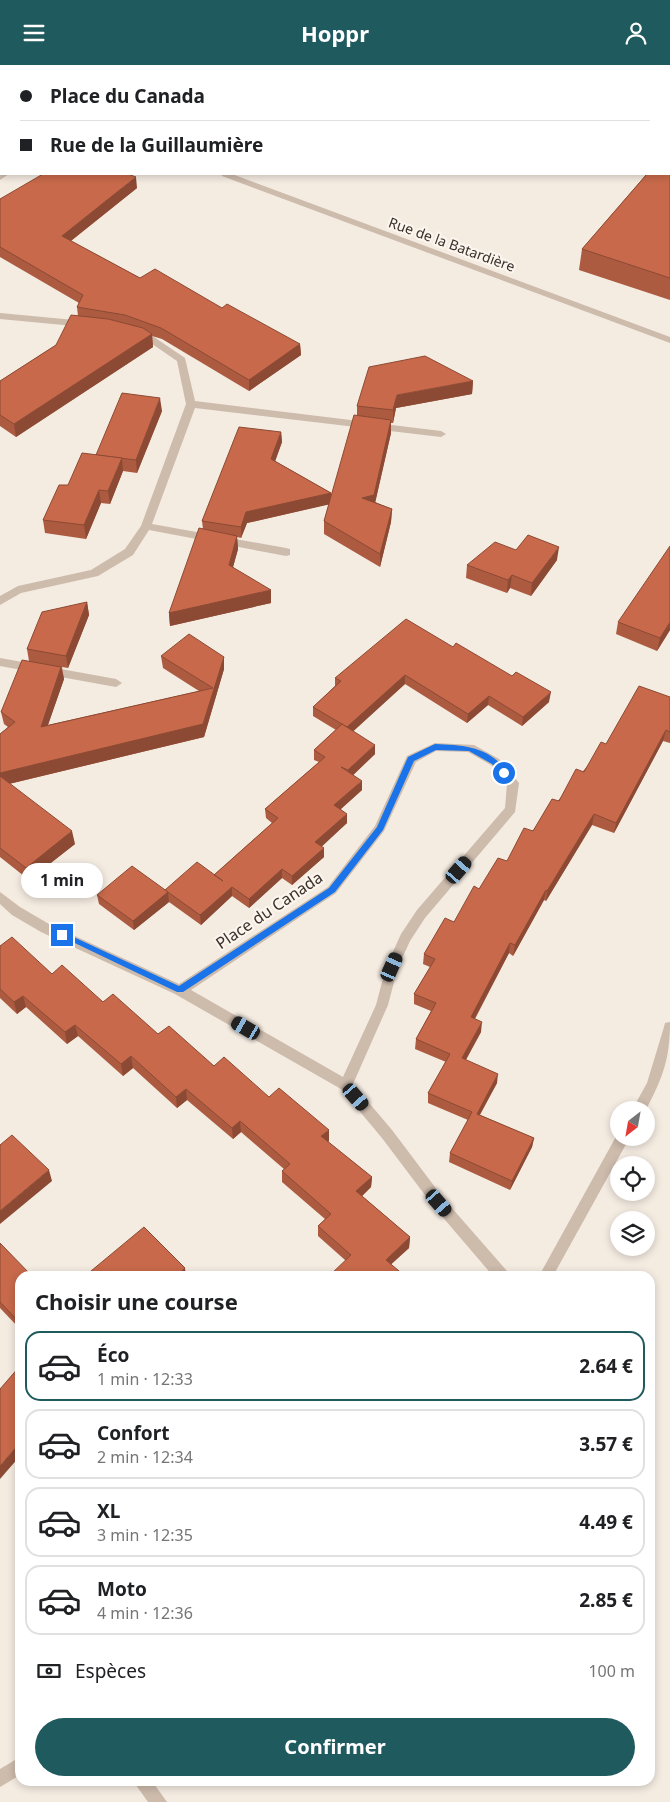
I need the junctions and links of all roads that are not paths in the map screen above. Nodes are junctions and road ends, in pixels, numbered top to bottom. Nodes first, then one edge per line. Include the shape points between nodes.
1 (228, 175) edge
2 (0, 316) edge
3 (92, 325) edge
4 (129, 332) edge
5 (670, 340) edge
6 (191, 404) junction
7 (441, 434) dead end
8 (146, 527) junction
9 (286, 552) dead end
10 (0, 601) edge
11 (0, 662) edge
12 (116, 683) dead end
13 (0, 897) edge
14 (180, 990) junction
15 (670, 1027) edge
16 (346, 1085) junction
17 (644, 1101) edge
18 (618, 1146) edge
19 (498, 1271) edge
20 (549, 1271) edge
21 (15, 1768) edge
22 (0, 1779) edge
23 (145, 1786) edge
24 (159, 1802) edge

1 - 5 street, Rue de la Batardière
2 - 3 street
4 - 6 street via 148,337 182,360
6 - 7 street
6 - 8 street
8 - 9 street
8 - 10 street via 129,552 94,573 18,590
11 - 12 street
13 - 14 street via 45,928
14 - 16 street
14 - 16 street, Place du Canada via 332,890 380,828 411,759 435,747 470,749 495,761 513,783 511,809 421,914 405,938 392,967 382,1005
15 - 17 street via 653,1084
16 - 19 street via 388,1134 439,1203
18 - 20 street
21 - 22 street
23 - 24 street

